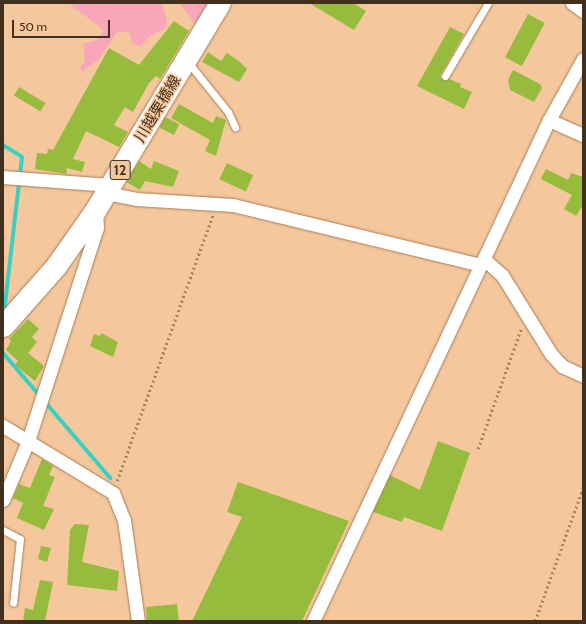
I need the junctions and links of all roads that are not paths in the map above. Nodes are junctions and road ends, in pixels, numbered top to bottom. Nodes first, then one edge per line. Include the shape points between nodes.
1 (220, 3) edge
2 (488, 3) edge
3 (572, 3) edge
4 (583, 11) edge
5 (583, 59) edge
6 (187, 61) junction
7 (445, 76) dead end
8 (549, 120) junction
9 (235, 127) dead end
10 (583, 135) edge
11 (3, 177) edge
12 (104, 196) junction
13 (483, 262) junction
14 (3, 326) edge
15 (583, 376) edge
16 (3, 426) edge
17 (28, 441) junction
18 (3, 500) edge
19 (3, 530) edge
20 (13, 603) dead end
21 (138, 621) edge
22 (313, 621) edge

1 - 6 main road, 川越栗橋線 / 12
2 - 7 lane
3 - 4 street
5 - 8 street
6 - 9 lane via 228,112
6 - 12 main road, 川越栗橋線 / 12
8 - 10 street
8 - 13 street
11 - 12 street
12 - 13 street via 217,204 260,210
12 - 14 main road, 川越栗橋線 / 12 via 56,266
12 - 17 street via 97,228
13 - 15 street via 502,275 551,354 562,366
13 - 22 street
16 - 17 street
17 - 18 street
17 - 21 street via 113,493 124,520
19 - 20 lane via 20,539

